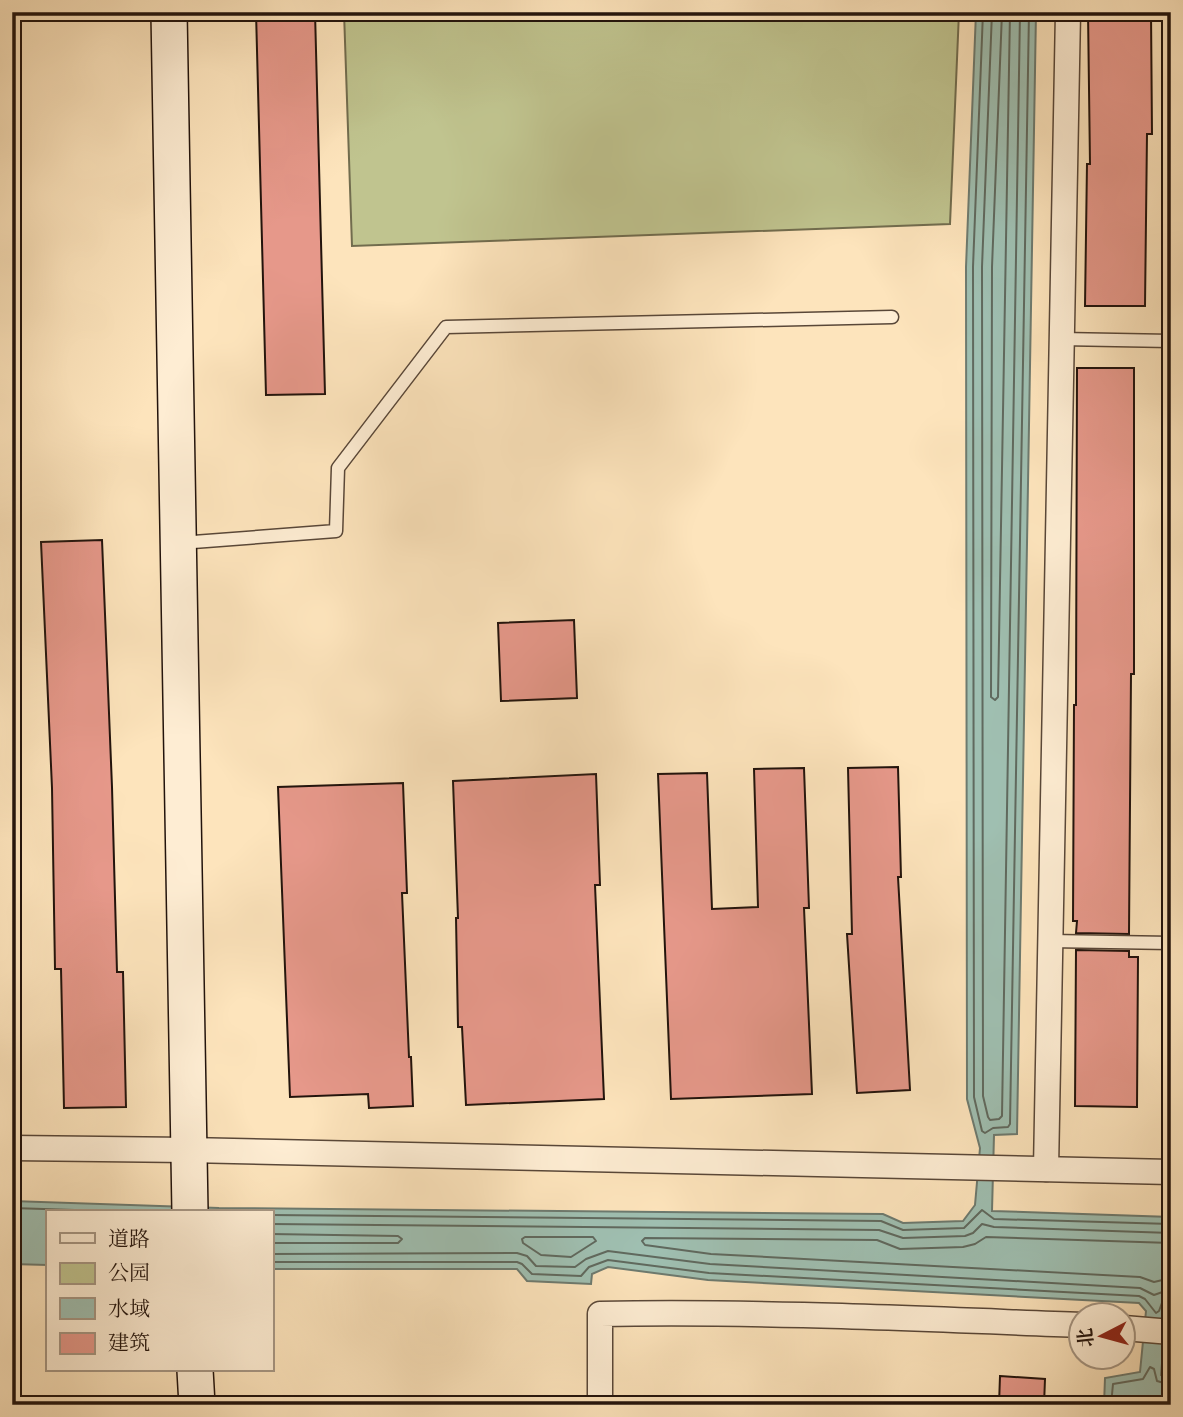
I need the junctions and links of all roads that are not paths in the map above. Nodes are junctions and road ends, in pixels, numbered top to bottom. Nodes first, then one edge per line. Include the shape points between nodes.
1 (169, 12) edge
2 (1068, 12) edge
3 (892, 317) dead end
4 (1061, 339) junction
5 (1171, 341) edge
6 (178, 543) junction
7 (1050, 941) junction
8 (1171, 943) edge
9 (12, 1149) edge
10 (188, 1163) junction
11 (1046, 1169) junction
12 (1171, 1172) edge
13 (190, 1210) edge
14 (1068, 1324) edge
15 (1138, 1329) edge
16 (1171, 1332) edge
17 (195, 1372) edge
18 (197, 1405) edge
19 (600, 1405) edge

1 - 6 street
2 - 4 street
3 - 6 lane via 446,327 338,468 336,531
4 - 5 lane
4 - 7 street
6 - 10 street
7 - 8 lane
7 - 11 street
9 - 10 street
10 - 11 street
10 - 13 street
11 - 12 street
14 - 19 street via 676,1312 600,1314
15 - 16 street
17 - 18 street

